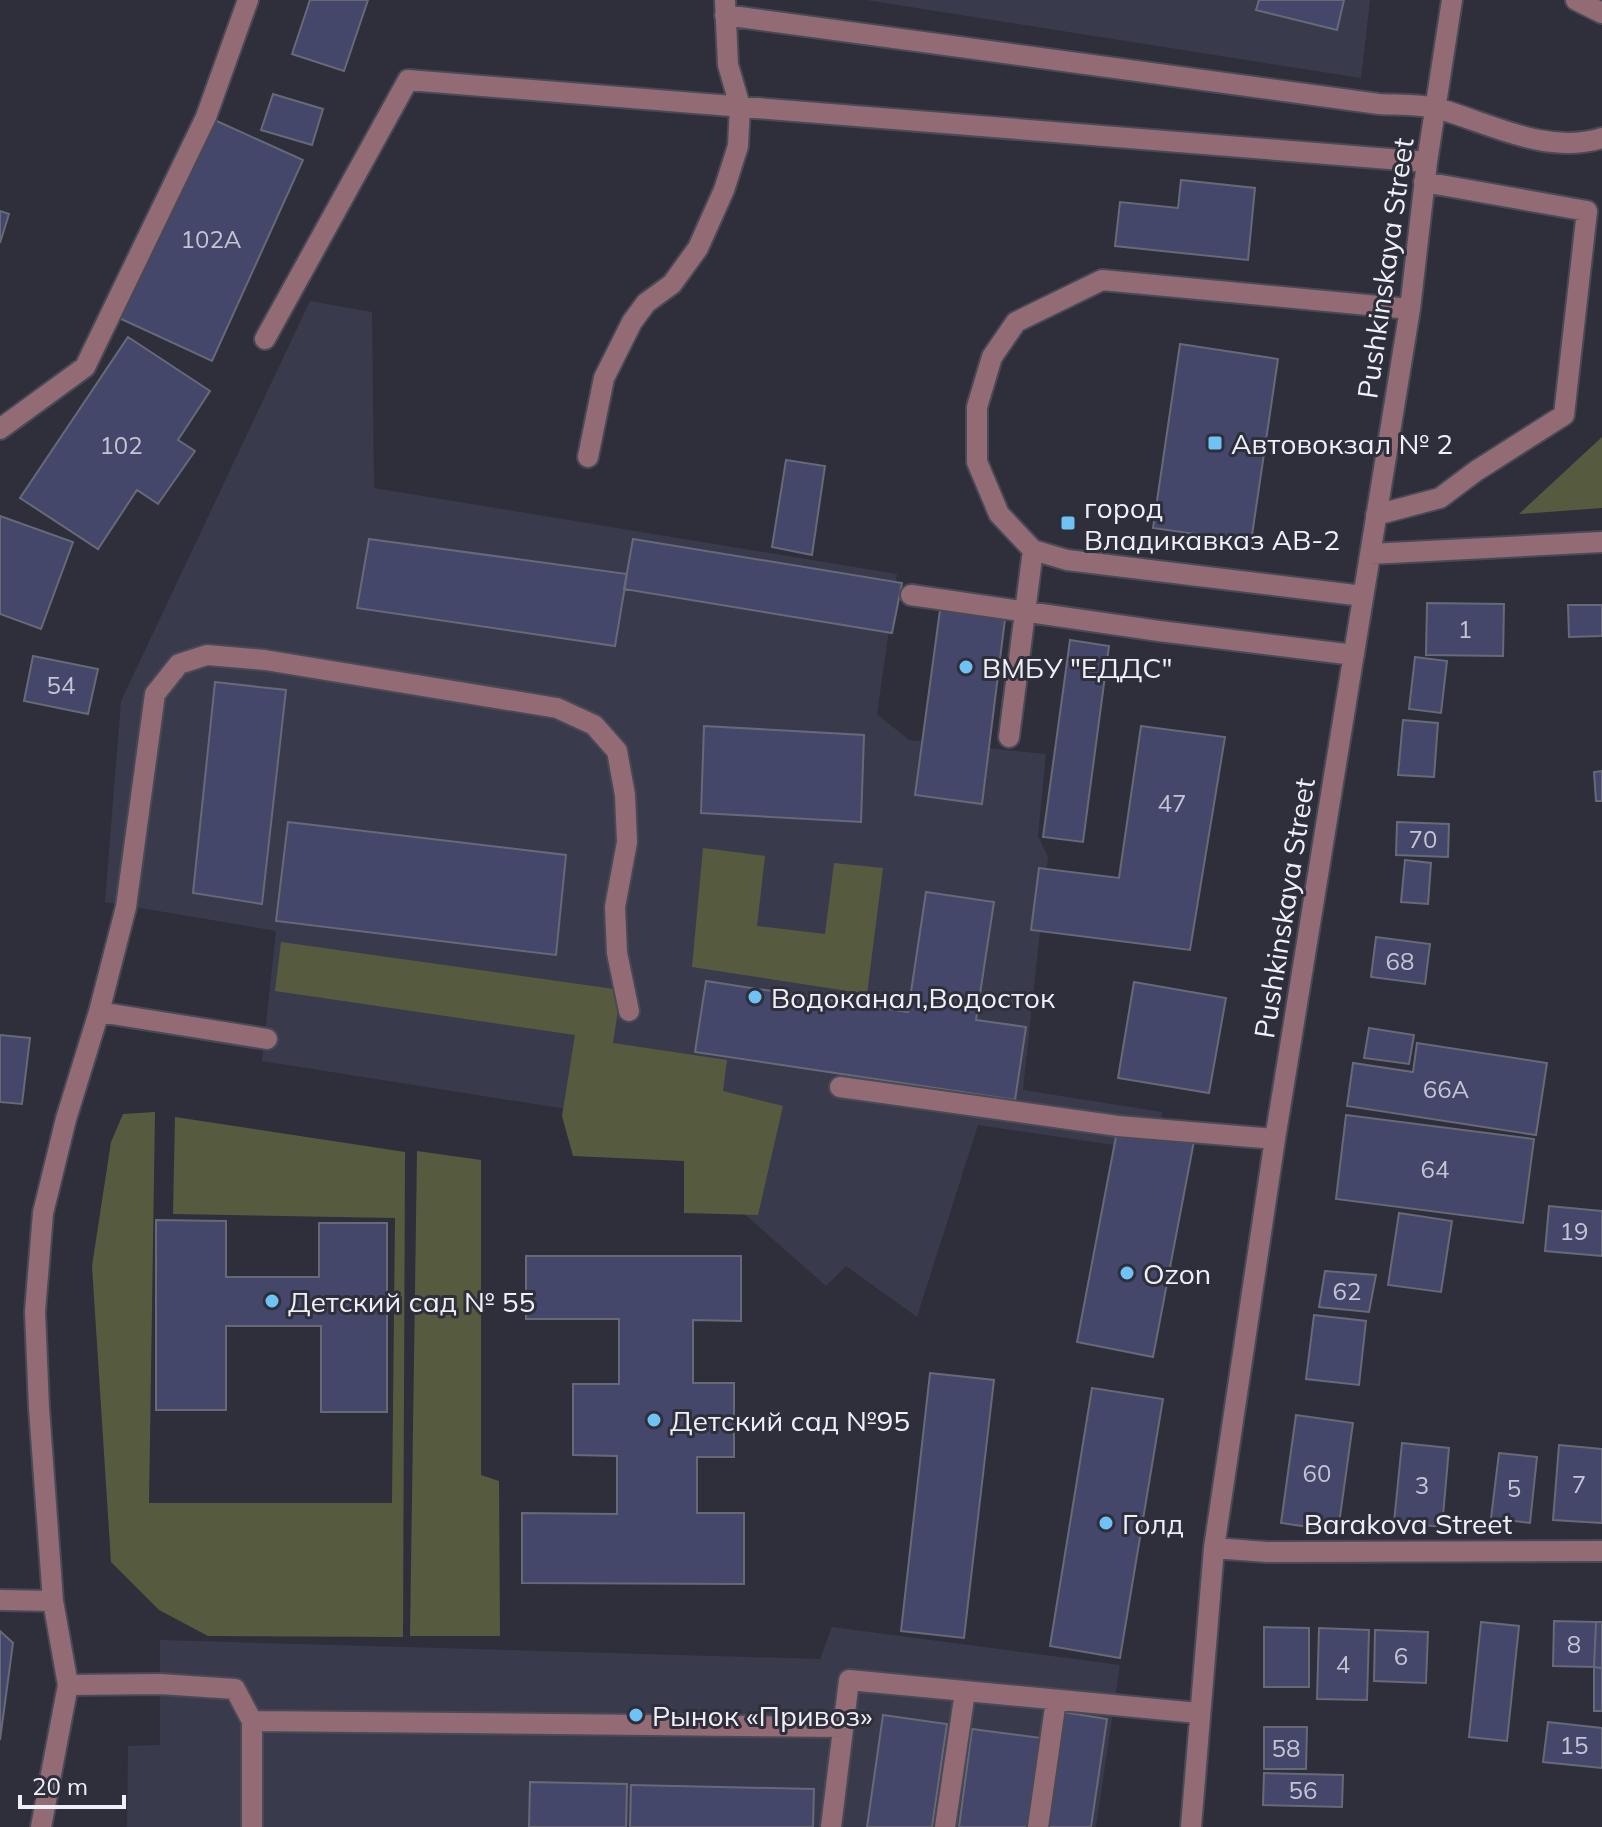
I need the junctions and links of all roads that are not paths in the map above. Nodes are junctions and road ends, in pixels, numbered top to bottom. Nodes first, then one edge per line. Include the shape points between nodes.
1 (248, 0) edge
2 (1452, 0) edge
3 (1576, 0) edge
4 (725, 8) edge
5 (1602, 13) edge
6 (740, 106) junction
7 (1437, 108) junction
8 (1602, 138) edge
9 (1426, 172) junction
10 (1410, 309) junction
11 (265, 339) dead end
12 (0, 429) edge
13 (588, 457) dead end
14 (1376, 515) junction
15 (1602, 542) edge
16 (1033, 550) junction
17 (1370, 554) junction
18 (911, 595) dead end
19 (1363, 596) junction
20 (1024, 611) junction
21 (1354, 655) junction
22 (1009, 737) dead end
23 (629, 1011) dead end
24 (99, 1012) junction
25 (267, 1039) dead end
26 (840, 1087) dead end
27 (1275, 1139) junction
28 (1214, 1548) junction
29 (1602, 1551) edge
30 (0, 1600) edge
31 (53, 1601) junction
32 (68, 1685) junction
33 (965, 1692) junction
34 (1056, 1700) junction
35 (1198, 1713) junction
36 (252, 1721) junction
37 (843, 1727) junction
38 (41, 1827) edge
39 (252, 1827) edge
40 (831, 1827) edge
41 (945, 1827) edge
42 (1038, 1827) edge
43 (1191, 1827) edge

1 - 12 street via 206,117 85,367
2 - 7 street, Pushkinskaya Street
3 - 5 street
4 - 6 street via 728,65
4 - 7 street via 1379,104
6 - 9 street
6 - 11 street via 408,80
6 - 13 street via 738,146 724,190 698,248 672,284 646,303 632,322 604,378
7 - 8 street via 1532,139
7 - 9 street, Pushkinskaya Street
9 - 10 street, Pushkinskaya Street
9 - 14 street via 1587,211 1564,415 1440,498
10 - 14 street, Pushkinskaya Street
10 - 16 street via 1102,280 1016,322 992,357 977,407 977,462 999,514
14 - 17 street, Pushkinskaya Street
15 - 17 street
16 - 19 street via 1067,560
16 - 20 street
17 - 19 street, Pushkinskaya Street
18 - 20 street
19 - 21 street, Pushkinskaya Street
20 - 21 street
20 - 22 street
21 - 27 street, Pushkinskaya Street
23 - 24 street via 617,953 615,907 627,842 625,795 617,751 594,725 557,708 207,655 179,664 155,694 126,907
24 - 25 street
24 - 31 street via 43,1213 36,1298
26 - 27 street via 1118,1126
27 - 28 street, Pushkinskaya Street
28 - 29 street, Barakova Street
28 - 35 street, Pushkinskaya Street
30 - 31 street
31 - 32 street
32 - 36 street via 235,1689
32 - 38 street
33 - 34 street
33 - 37 street via 849,1680
33 - 41 street
34 - 35 street
34 - 42 street
35 - 43 street, Pushkinskaya Street
36 - 37 street
36 - 39 street
37 - 40 street

